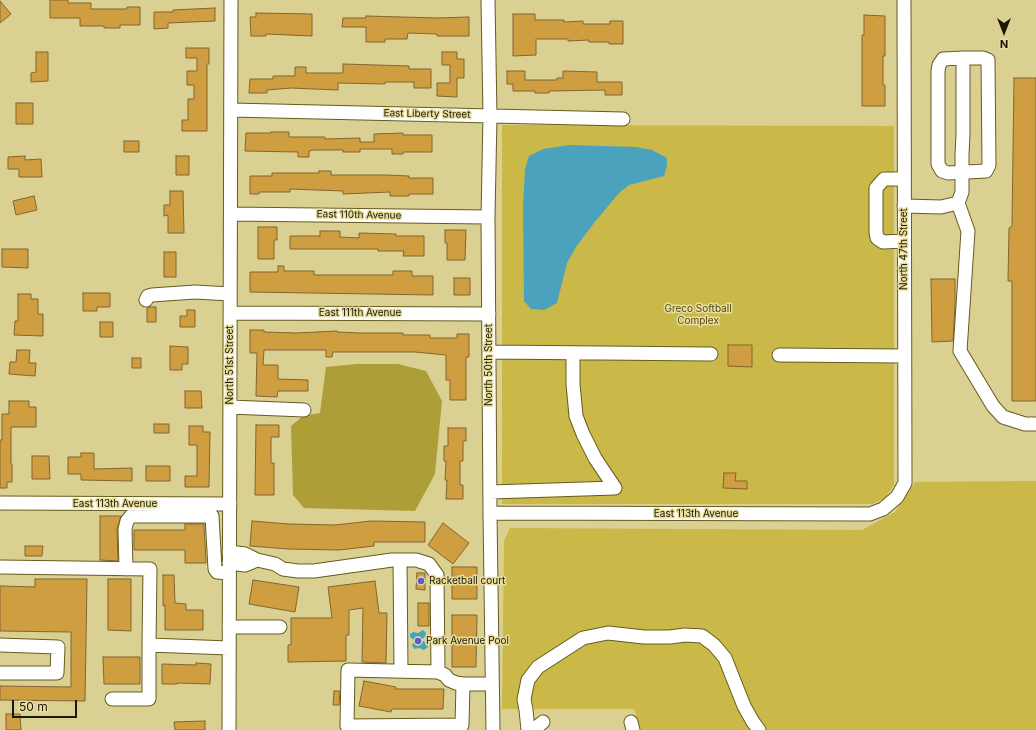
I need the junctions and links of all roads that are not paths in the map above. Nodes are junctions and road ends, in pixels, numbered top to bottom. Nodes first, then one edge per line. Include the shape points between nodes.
1 (231, 0) edge
2 (488, 0) edge
3 (904, 0) edge
4 (963, 58) junction
5 (231, 110) junction
6 (490, 116) junction
7 (624, 119) dead end
8 (962, 173) junction
9 (904, 179) junction
10 (958, 203) junction
11 (904, 206) junction
12 (230, 214) junction
13 (488, 217) junction
14 (904, 241) junction
15 (230, 294) junction
16 (146, 300) dead end
17 (230, 312) junction
18 (489, 314) junction
19 (488, 352) junction
20 (573, 354) junction
21 (711, 354) dead end
22 (779, 355) dead end
23 (904, 356) junction
24 (230, 407) junction
25 (304, 410) dead end
26 (1036, 424) edge
27 (490, 492) junction
28 (897, 497) joint
29 (0, 503) edge
30 (230, 504) junction
31 (490, 513) junction
32 (400, 560) junction
33 (229, 563) junction
34 (0, 567) edge
35 (126, 569) junction
36 (229, 627) junction
37 (280, 627) dead end
38 (0, 645) edge
39 (149, 645) junction
40 (229, 648) junction
41 (401, 671) junction
42 (438, 672) junction
43 (0, 673) edge
44 (463, 684) junction
45 (492, 684) junction
46 (112, 699) dead end
47 (229, 730) edge
48 (493, 730) edge
49 (528, 730) edge
50 (759, 730) edge

1 - 5 street, North 51st Street
2 - 6 street, North 50th Street
3 - 9 street, North 47th Street
4 - 8 street
4 - 8 street via 943,59 938,71 938,164 942,171
4 - 8 street via 988,60 989,158 986,171
5 - 6 street, East Liberty Street
5 - 12 street, North 51st Street
6 - 7 street, East Liberty Street
6 - 13 street, North 50th Street
8 - 10 street via 962,192
9 - 11 street, North 47th Street
9 - 14 street via 884,179 876,188 876,232 877,238 883,242
10 - 11 street via 941,207
10 - 26 street via 968,231 960,351 993,406 1003,417 1025,424
11 - 14 street, North 47th Street
12 - 13 street, East 110th Avenue
12 - 15 street, North 51st Street
13 - 18 street, North 50th Street
14 - 23 street, North 47th Street
15 - 16 street via 195,292 152,295
15 - 17 street, North 51st Street
17 - 18 street, East 111th Avenue
17 - 24 street, North 51st Street
18 - 19 street, North 50th Street
19 - 20 street
19 - 27 street, North 50th Street
20 - 21 street
20 - 27 street via 576,416 582,434 615,488
22 - 23 street
23 - 28 street, North 47th Street via 905,482
24 - 25 street
24 - 30 street, North 51st Street
27 - 31 street, North 50th Street
28 - 31 street, East 113th Avenue via 883,509 870,514
29 - 30 street, East 113th Avenue
30 - 33 street, North 51st Street
31 - 45 street, North 50th Street
32 - 33 street via 298,572 245,554
32 - 41 street
32 - 42 street via 423,561 429,564 437,575
33 - 35 street via 217,572 215,569 212,516 131,516 125,528
33 - 36 street, North 51st Street
34 - 35 street
35 - 39 street via 150,569
36 - 37 street
36 - 40 street, North 51st Street
38 - 43 street via 58,647 58,673
39 - 40 street
39 - 46 street via 149,699
40 - 47 street, North 51st Street
41 - 42 street
41 - 44 street via 348,670 346,726 462,725
42 - 44 street via 449,680
44 - 45 street
45 - 48 street, North 50th Street
49 - 50 street via 524,699 528,680 538,667 583,638 608,633 644,637 702,636 725,658 744,706

